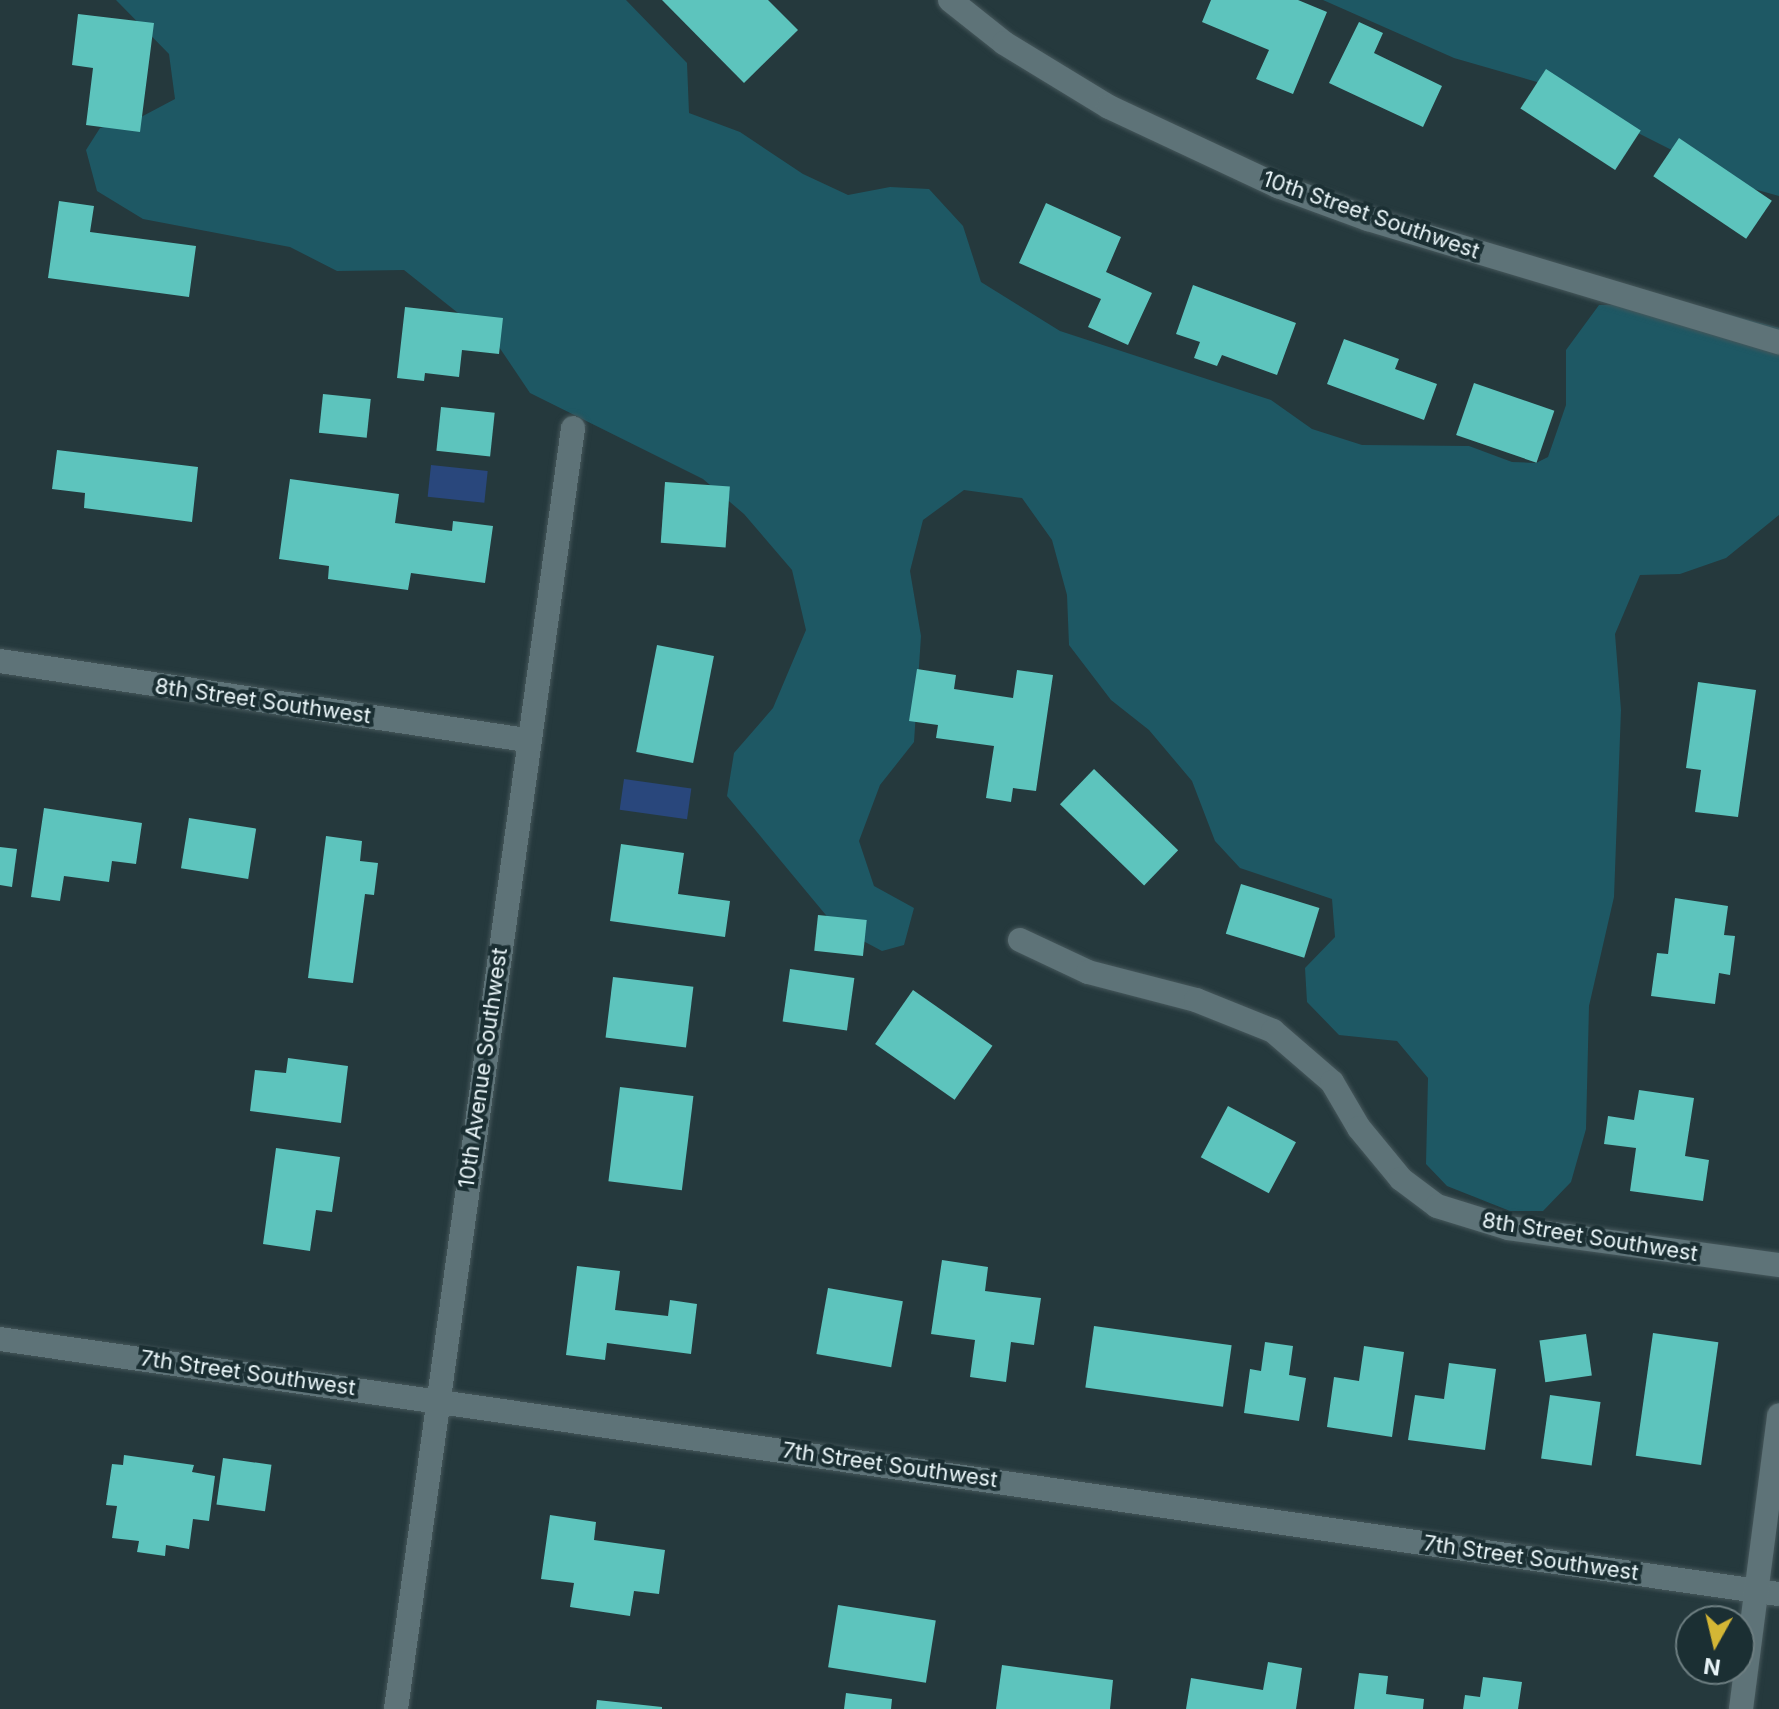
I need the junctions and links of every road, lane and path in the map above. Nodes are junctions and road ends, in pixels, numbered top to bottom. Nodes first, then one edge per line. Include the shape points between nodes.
1 (950, 0) edge
2 (1779, 342) edge
3 (573, 428) dead end
4 (0, 661) edge
5 (526, 740) junction
6 (1020, 940) dead end
7 (1779, 1265) edge
8 (0, 1339) edge
9 (438, 1400) junction
10 (1779, 1415) edge
11 (1768, 1592) edge
12 (396, 1709) edge
13 (1741, 1709) edge

1 - 2 street, 10th Street Southwest via 1004,43 1109,107 1278,186 1368,219
3 - 5 street, 10th Avenue Southwest
4 - 5 street, 8th Street Southwest
5 - 9 street, 10th Avenue Southwest
6 - 7 street, 8th Street Southwest via 1088,972 1196,1000 1273,1031 1332,1082 1359,1128 1401,1179 1437,1206 1508,1228
8 - 9 street, 7th Street Southwest
9 - 11 street, 7th Street Southwest
9 - 12 street, 10th Avenue Southwest
10 - 11 street
11 - 13 street

